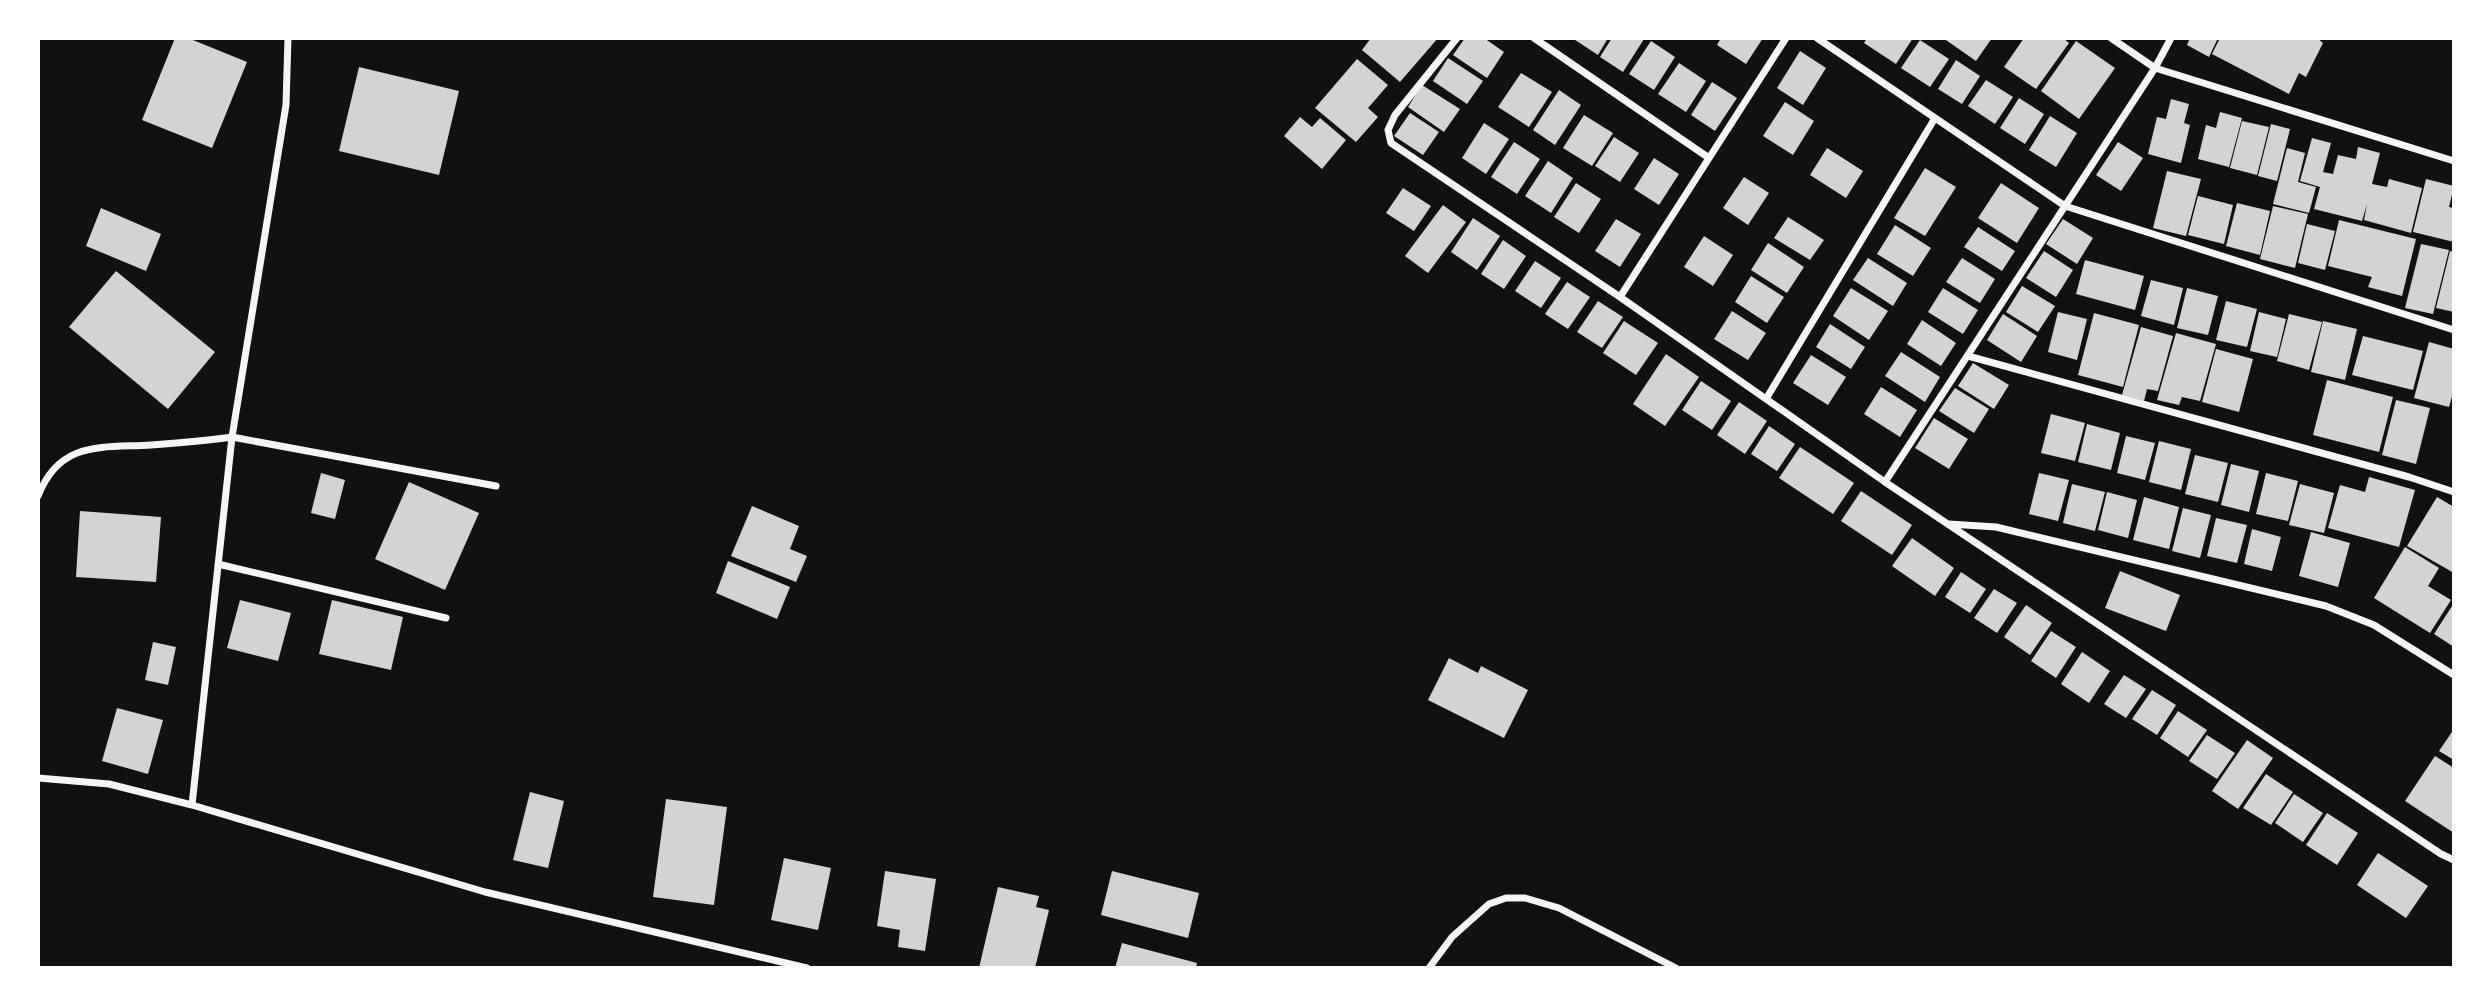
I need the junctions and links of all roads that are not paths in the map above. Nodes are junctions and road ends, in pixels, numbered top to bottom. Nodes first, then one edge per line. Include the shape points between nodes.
1 (288, 38) edge
2 (1457, 38) edge
3 (1534, 38) edge
4 (1786, 38) edge
5 (1817, 38) edge
6 (2111, 38) edge
7 (2171, 38) edge
8 (2155, 68) junction
9 (1935, 118) junction
10 (1709, 158) junction
11 (2454, 160) edge
12 (2065, 206) junction
13 (1620, 297) junction
14 (2454, 330) edge
15 (1968, 356) junction
16 (1766, 399) junction
17 (232, 437) junction
18 (1885, 482) junction
19 (496, 486) dead end
20 (2454, 492) edge
21 (38, 496) edge
22 (1948, 524) junction
23 (218, 564) junction
24 (446, 618) dead end
25 (2454, 675) edge
26 (38, 778) edge
27 (192, 805) junction
28 (2454, 860) edge
29 (807, 968) edge
30 (1429, 968) edge
31 (1676, 968) edge

1 - 17 street via 286,106
2 - 13 street via 1395,115 1388,130 1391,143
3 - 10 street
4 - 10 street
5 - 9 street
6 - 8 street
7 - 8 street
8 - 11 street
8 - 12 street
9 - 12 street
9 - 16 street
10 - 13 street
12 - 14 street
12 - 15 street
13 - 16 street
15 - 18 street
15 - 20 street
16 - 18 street
17 - 19 street
17 - 21 street via 93,447 54,468
17 - 23 street
18 - 22 street
22 - 25 street via 1996,527 2326,606 2374,625
22 - 28 street
23 - 24 street
23 - 27 street
26 - 27 street via 110,785
27 - 29 street via 485,892
30 - 31 street via 1452,937 1489,904 1506,898 1525,898 1559,908

